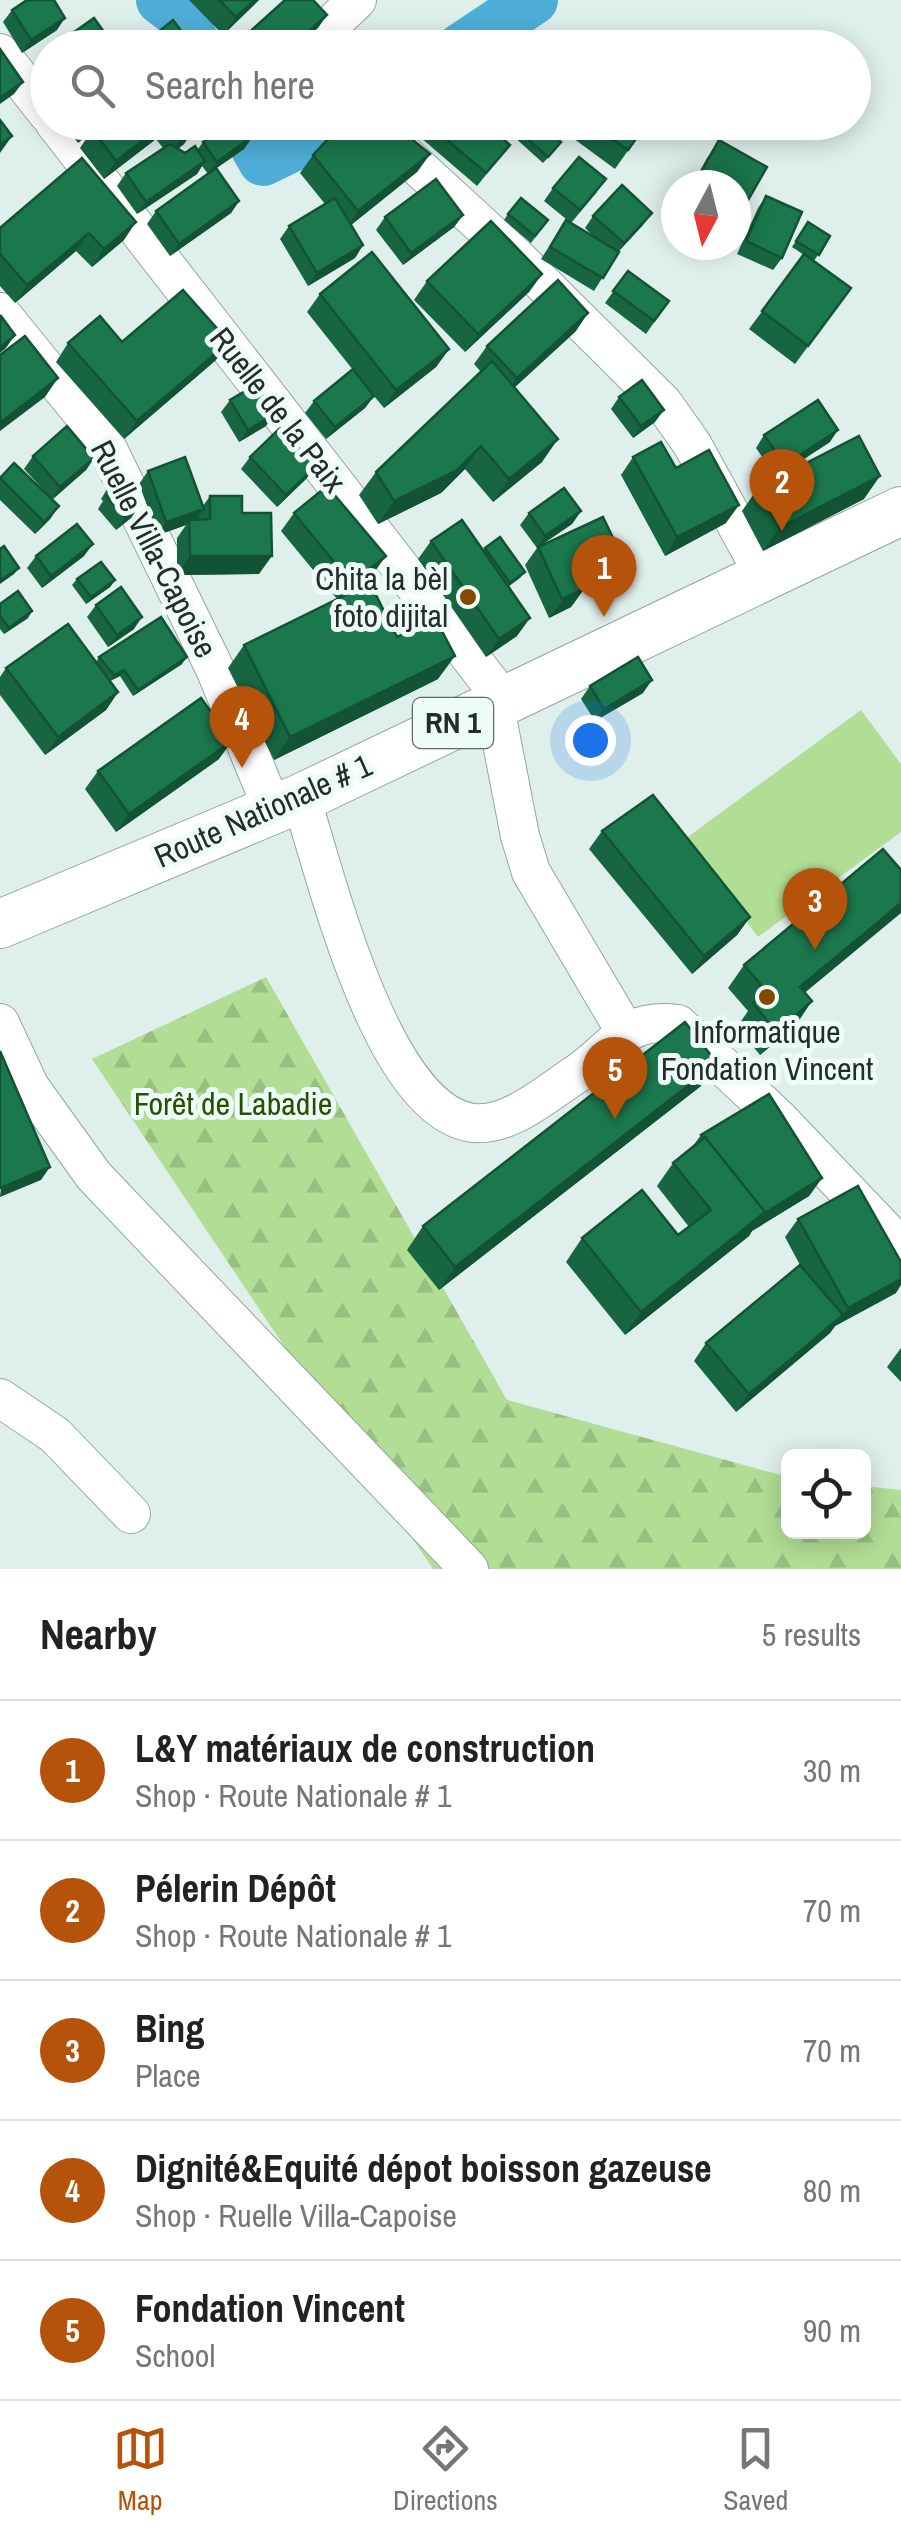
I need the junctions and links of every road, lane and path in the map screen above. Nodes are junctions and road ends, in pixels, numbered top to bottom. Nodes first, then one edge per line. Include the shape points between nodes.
1 (357, 0) edge
2 (326, 30) edge
3 (0, 54) edge
4 (30, 92) edge
5 (68, 140) edge
6 (388, 140) edge
7 (0, 312) edge
8 (901, 511) edge
9 (764, 575) junction
10 (498, 700) junction
11 (286, 803) junction
12 (0, 924) edge
13 (0, 1023) edge
14 (625, 1030) junction
15 (901, 1247) edge
16 (0, 1398) edge
17 (132, 1514) dead end
18 (469, 1569) edge

1 - 2 street
3 - 4 street
5 - 10 street, Ruelle de la Paix
6 - 9 street via 662,403
7 - 11 street, Ruelle Villa-Capoise via 103,439
8 - 9 main road, Route Nationale # 1 / RN 1
9 - 10 main road, Route Nationale # 1 / RN 1
10 - 11 main road, Route Nationale # 1 / RN 1
10 - 14 street via 531,872
11 - 12 main road, Route Nationale # 1 / RN 1
11 - 14 street, Ruelle Villa-Capoise via 368,1004 405,1074 438,1109 472,1123 500,1121 586,1068
13 - 18 street via 30,1087 94,1176
14 - 15 street via 655,1021 678,1024
16 - 17 street via 56,1435

